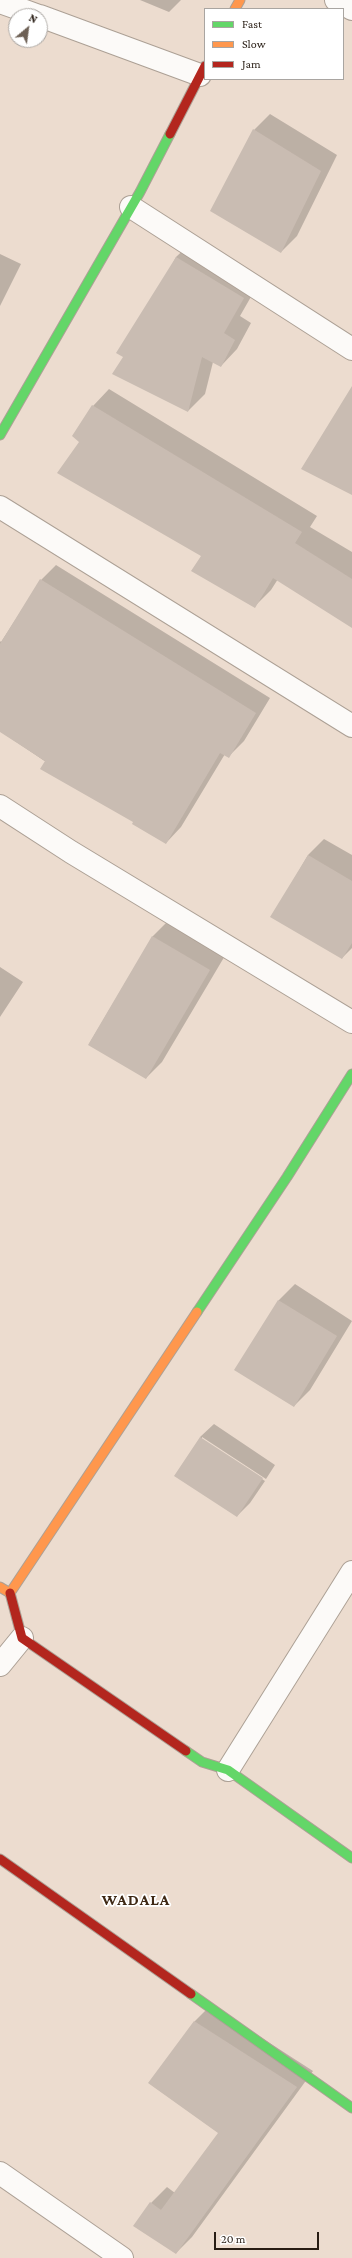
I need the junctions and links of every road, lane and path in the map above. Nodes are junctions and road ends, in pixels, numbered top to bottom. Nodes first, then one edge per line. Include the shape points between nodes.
1 (336, 0) edge
2 (0, 2) edge
3 (17, 8) edge
4 (352, 9) edge
5 (48, 19) edge
6 (203, 71) edge
7 (131, 207) junction
8 (352, 349) edge
9 (0, 435) edge
10 (0, 507) edge
11 (352, 726) edge
12 (0, 806) edge
13 (352, 1022) edge
14 (352, 1074) edge
15 (352, 1572) edge
16 (0, 1587) edge
17 (10, 1593) junction
18 (22, 1638) junction
19 (0, 1664) edge
20 (228, 1770) junction
21 (352, 1858) edge
22 (0, 1859) edge
23 (352, 2108) edge
24 (0, 2173) edge
25 (122, 2258) edge

1 - 4 street
2 - 3 street
5 - 6 street
6 - 7 street
7 - 8 street
7 - 9 street
10 - 11 street
12 - 13 street via 70,852
14 - 17 street via 287,1177
15 - 20 street
16 - 17 street
17 - 18 street
18 - 19 street
18 - 20 street via 202,1762
20 - 21 street
22 - 23 street
24 - 25 street

